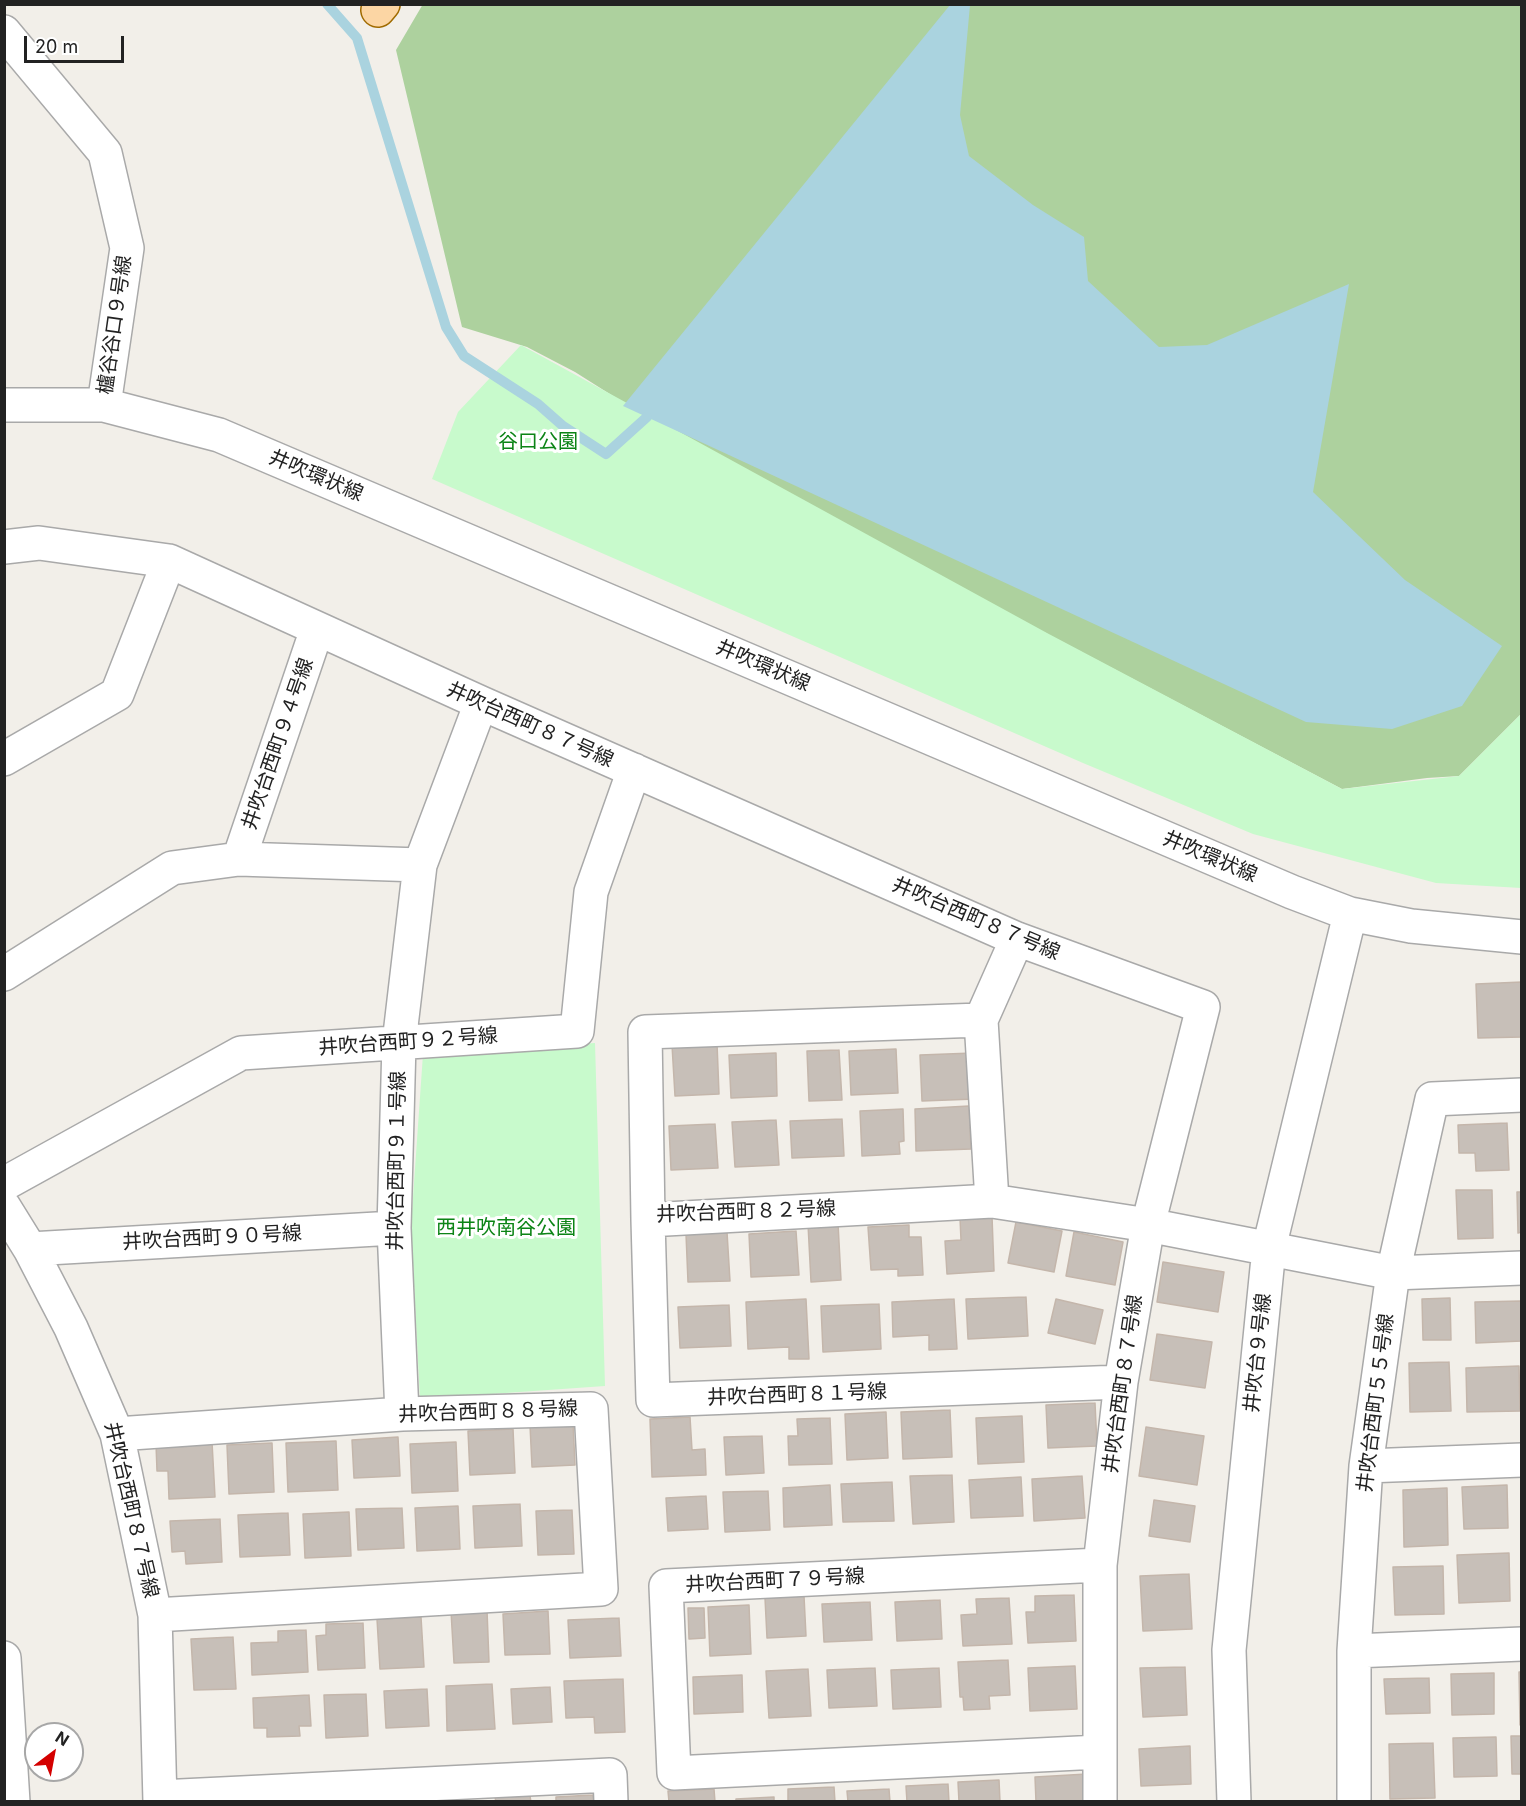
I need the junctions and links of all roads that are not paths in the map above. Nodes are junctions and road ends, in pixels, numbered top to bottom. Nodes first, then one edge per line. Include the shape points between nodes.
1 (4, 32) edge
2 (4, 405) edge
3 (104, 405) junction
4 (4, 547) edge
5 (169, 561) junction
6 (317, 629) junction
7 (481, 703) junction
8 (4, 759) edge
9 (634, 770) junction
10 (239, 860) junction
11 (420, 865) junction
12 (1350, 914) junction
13 (1521, 937) edge
14 (1017, 939) junction
15 (4, 974) edge
16 (981, 1020) junction
17 (399, 1043) junction
18 (1521, 1095) edge
19 (4, 1184) edge
20 (992, 1201) junction
21 (4, 1207) edge
22 (648, 1220) junction
23 (1148, 1225) junction
24 (394, 1228) junction
25 (1269, 1248) junction
26 (30, 1249) junction
27 (1521, 1268) edge
28 (1393, 1273) junction
29 (1121, 1382) junction
30 (402, 1414) junction
31 (117, 1434) junction
32 (1521, 1460) edge
33 (1365, 1466) junction
34 (1100, 1564) junction
35 (155, 1615) junction
36 (1521, 1644) edge
37 (1354, 1651) junction
38 (4, 1658) edge
39 (1100, 1752) junction
40 (160, 1799) edge
41 (13, 1802) edge
42 (611, 1802) edge
43 (1100, 1802) edge
44 (1234, 1802) edge
45 (1354, 1802) edge

1 - 3 street, 櫨谷谷口９号線 via 105,153 127,248
2 - 3 street, 井吹環状線
3 - 12 street, 井吹環状線 via 219,435
4 - 5 street, 井吹台西町８７号線 via 39,543
5 - 6 street, 井吹台西町８７号線
5 - 8 street via 117,694
6 - 7 street, 井吹台西町８７号線
6 - 10 street, 井吹台西町９４号線
7 - 9 street, 井吹台西町８７号線
7 - 11 street, 井吹台西町９１号線
9 - 14 street, 井吹台西町８７号線
9 - 17 street, 井吹台西町９２号線 via 591,891 577,1030
10 - 11 street
10 - 15 street via 172,868
11 - 17 street, 井吹台西町９１号線
12 - 13 street, 井吹環状線 via 1411,926
12 - 25 street, 井吹台９号線
14 - 16 street
14 - 23 street, 井吹台西町８７号線 via 1203,1007
16 - 20 street
16 - 22 street, 井吹台西町８２号線 via 645,1032
17 - 19 street, 井吹台西町９２号線 via 241,1053
17 - 24 street, 井吹台西町９１号線
18 - 28 street, 井吹台西町５５号線 via 1432,1099
20 - 22 street, 井吹台西町８２号線
20 - 23 street, 井吹台西町８２号線
21 - 26 street, 井吹台西町８７号線
22 - 29 street, 井吹台西町８１号線 via 653,1400
23 - 25 street, 井吹台西町８２号線
23 - 29 street, 井吹台西町８７号線
24 - 26 street, 井吹台西町９０号線
24 - 30 street, 井吹台西町９１号線
25 - 28 street, 井吹台西町８２号線
25 - 44 street, 井吹台９号線 via 1229,1650
26 - 31 street, 井吹台西町８７号線 via 71,1328
27 - 28 street, 井吹台西町８２号線
28 - 33 street, 井吹台西町５５号線
29 - 34 street, 井吹台西町８７号線
30 - 31 street, 井吹台西町８８号線
30 - 35 street, 井吹台西町８８号線 via 591,1409 601,1589
31 - 35 street, 井吹台西町８７号線
32 - 33 street
33 - 37 street, 井吹台西町５５号線
34 - 39 street, 井吹台西町８７号線
34 - 39 street, 井吹台西町７９号線 via 666,1586 674,1773
35 - 40 street, 井吹台西町８７号線
36 - 37 street
37 - 45 street, 井吹台西町５５号線
38 - 41 street
39 - 43 street, 井吹台西町８７号線
40 - 42 street via 610,1775

